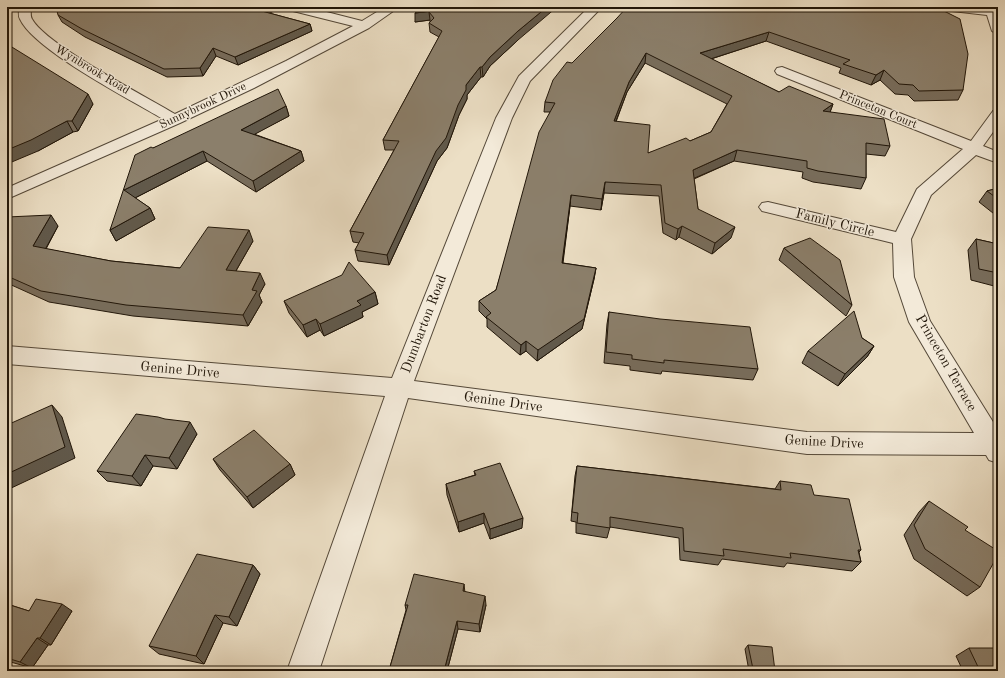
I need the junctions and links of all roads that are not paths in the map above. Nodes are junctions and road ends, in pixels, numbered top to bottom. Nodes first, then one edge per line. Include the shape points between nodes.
1 (25, 7) edge
2 (293, 7) edge
3 (393, 7) edge
4 (596, 7) edge
5 (952, 7) edge
6 (992, 10) edge
7 (365, 25) junction
8 (998, 31) edge
9 (782, 71) dead end
10 (998, 114) edge
11 (174, 120) junction
12 (974, 148) junction
13 (998, 158) edge
14 (7, 194) edge
15 (768, 207) dead end
16 (902, 239) junction
17 (7, 355) edge
18 (400, 388) junction
19 (996, 447) edge
20 (303, 671) edge

1 - 11 street, Wynbrook Road via 25,18 38,35
2 - 7 street
3 - 7 street, Sunnybrook Drive
4 - 18 street, Dumbarton Road via 524,79 504,118
5 - 6 street
6 - 8 street
7 - 11 street, Sunnybrook Drive via 294,64
9 - 12 street, Princeton Court
10 - 12 street, Princeton Terrace
11 - 14 street, Sunnybrook Drive
12 - 13 street, Princeton Court
12 - 16 street, Princeton Terrace via 923,193
15 - 16 street, Family Circle
16 - 19 street, Princeton Terrace via 904,277 920,322
17 - 18 street, Genine Drive
18 - 19 street, Genine Drive via 807,443
18 - 20 street, Dumbarton Road

